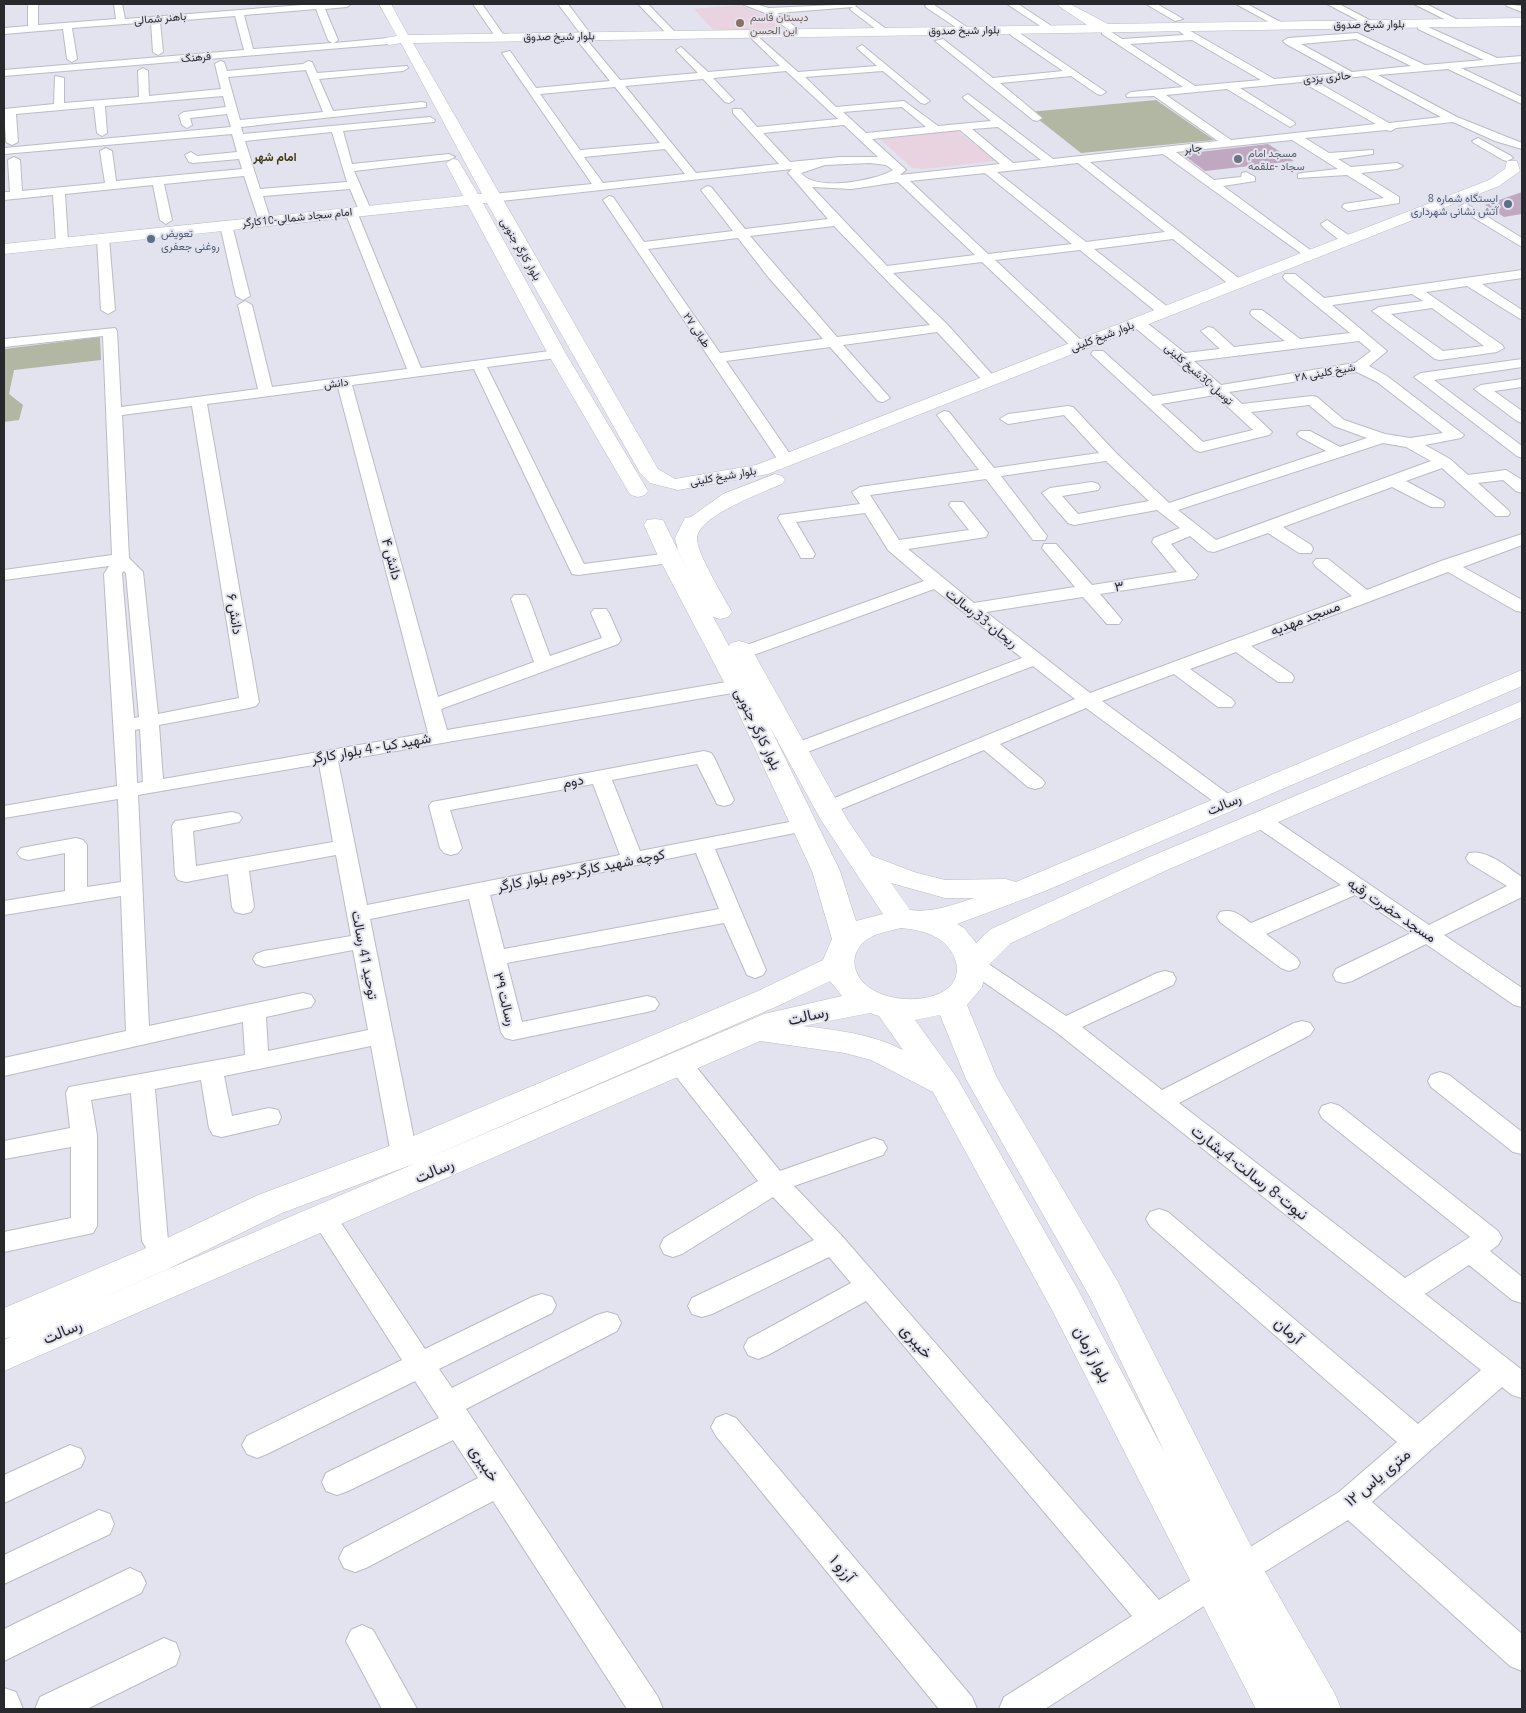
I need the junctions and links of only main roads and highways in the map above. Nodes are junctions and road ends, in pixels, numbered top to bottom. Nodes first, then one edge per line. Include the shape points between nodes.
1 (371, 4) edge
2 (385, 4) edge
3 (1062, 4) edge
4 (1522, 22) edge
5 (1092, 25) junction
6 (1522, 26) edge
7 (1107, 30) junction
8 (585, 38) junction
9 (389, 41) junction
10 (410, 45) junction
11 (1522, 147) edge
12 (1514, 164) edge
13 (1522, 184) edge
14 (492, 198) junction
15 (472, 200) junction
16 (1458, 204) junction
17 (4, 249) edge
18 (1144, 327) junction
19 (732, 476) junction
20 (673, 483) junction
21 (751, 490) junction
22 (638, 491) junction
23 (697, 520) junction
24 (655, 525) junction
25 (1522, 677) edge
26 (1522, 708) edge
27 (860, 861) junction
28 (1035, 885) junction
29 (979, 905) junction
30 (912, 920) junction
31 (1008, 932) junction
32 (842, 953) junction
33 (973, 964) junction
34 (950, 1001) junction
35 (880, 1006) junction
36 (757, 1030) junction
37 (946, 1086) junction
38 (4, 1324) edge
39 (4, 1356) edge
40 (1227, 1576) junction
41 (1278, 1709) edge
42 (1320, 1709) edge

1 - 9 main road, بلوار کارگر جنوبی
2 - 10 main road, بلوار کارگر جنوبی
3 - 5 main road
4 - 7 main road, بلوار شیخ صدوق via 1372,24 1280,31
5 - 7 main road, بلوار شیخ صدوق
5 - 8 main road, بلوار شیخ صدوق via 1051,29
6 - 7 main road, بلوار شیخ صدوق
7 - 8 main road, بلوار شیخ صدوق via 1015,34
8 - 10 main road, بلوار شیخ صدوق via 500,37
8 - 10 main road, بلوار شیخ صدوق via 452,42 427,47
9 - 10 main road, بلوار شیخ صدوق
9 - 15 main road, بلوار کارگر جنوبی
10 - 14 main road, بلوار کارگر جنوبی
11 - 12 main road via 1508,154
12 - 16 main road, بلوار شیخ کلینی via 1513,171
13 - 16 main road, بلوار شیخ کلینی
14 - 15 main road, امام سجاد شمالی-10کارگر
14 - 20 main road, بلوار کارگر جنوبی via 650,473 656,479
15 - 17 main road, امام سجاد شمالی-10کارگر
15 - 22 main road, بلوار کارگر جنوبی
16 - 18 main road, بلوار شیخ کلینی via 1290,277
16 - 18 main road, بلوار شیخ کلینی via 1347,240 1164,311
18 - 19 main road, بلوار شیخ کلینی via 1078,345 761,470
18 - 21 main road, بلوار شیخ کلینی via 1098,354
19 - 20 main road, بلوار شیخ کلینی
19 - 21 main road via 728,485
20 - 22 main road, بلوار شیخ کلینی
20 - 23 main road, بلوار کارگر جنوبی via 699,492 705,498 708,504 706,511
21 - 23 main road, بلوار شیخ کلینی via 730,498
22 - 24 main road, بلوار کارگر جنوبی
23 - 24 main road via 681,525
23 - 27 main road, بلوار کارگر جنوبی via 686,538 689,551 795,750
24 - 32 main road, بلوار کارگر جنوبی via 738,686 826,870
25 - 28 main road, رسالت
26 - 31 main road via 1157,864
27 - 28 main road via 945,889
27 - 30 main road, بلوار کارگر جنوبی
28 - 29 main road, رسالت
29 - 30 main road, رسالت via 952,916
29 - 31 main road via 980,924
30 - 32 main road via 861,928
30 - 33 main road via 941,928 957,938
31 - 33 main road
32 - 35 main road via 842,980 854,993
32 - 38 main road, رسالت via 761,1002 404,1154 270,1204 156,1259
33 - 34 main road via 967,985
34 - 35 main road via 911,1011
34 - 40 main road, بلوار آرمان via 982,1080 1104,1292
35 - 36 main road, رسالت via 827,1009
35 - 37 main road, بلوار آرمان
36 - 37 main road via 845,1042 881,1052
36 - 39 main road, رسالت
37 - 40 main road, بلوار آرمان via 1064,1300
40 - 41 main road, بلوار آرمان
40 - 42 main road, بلوار آرمان

